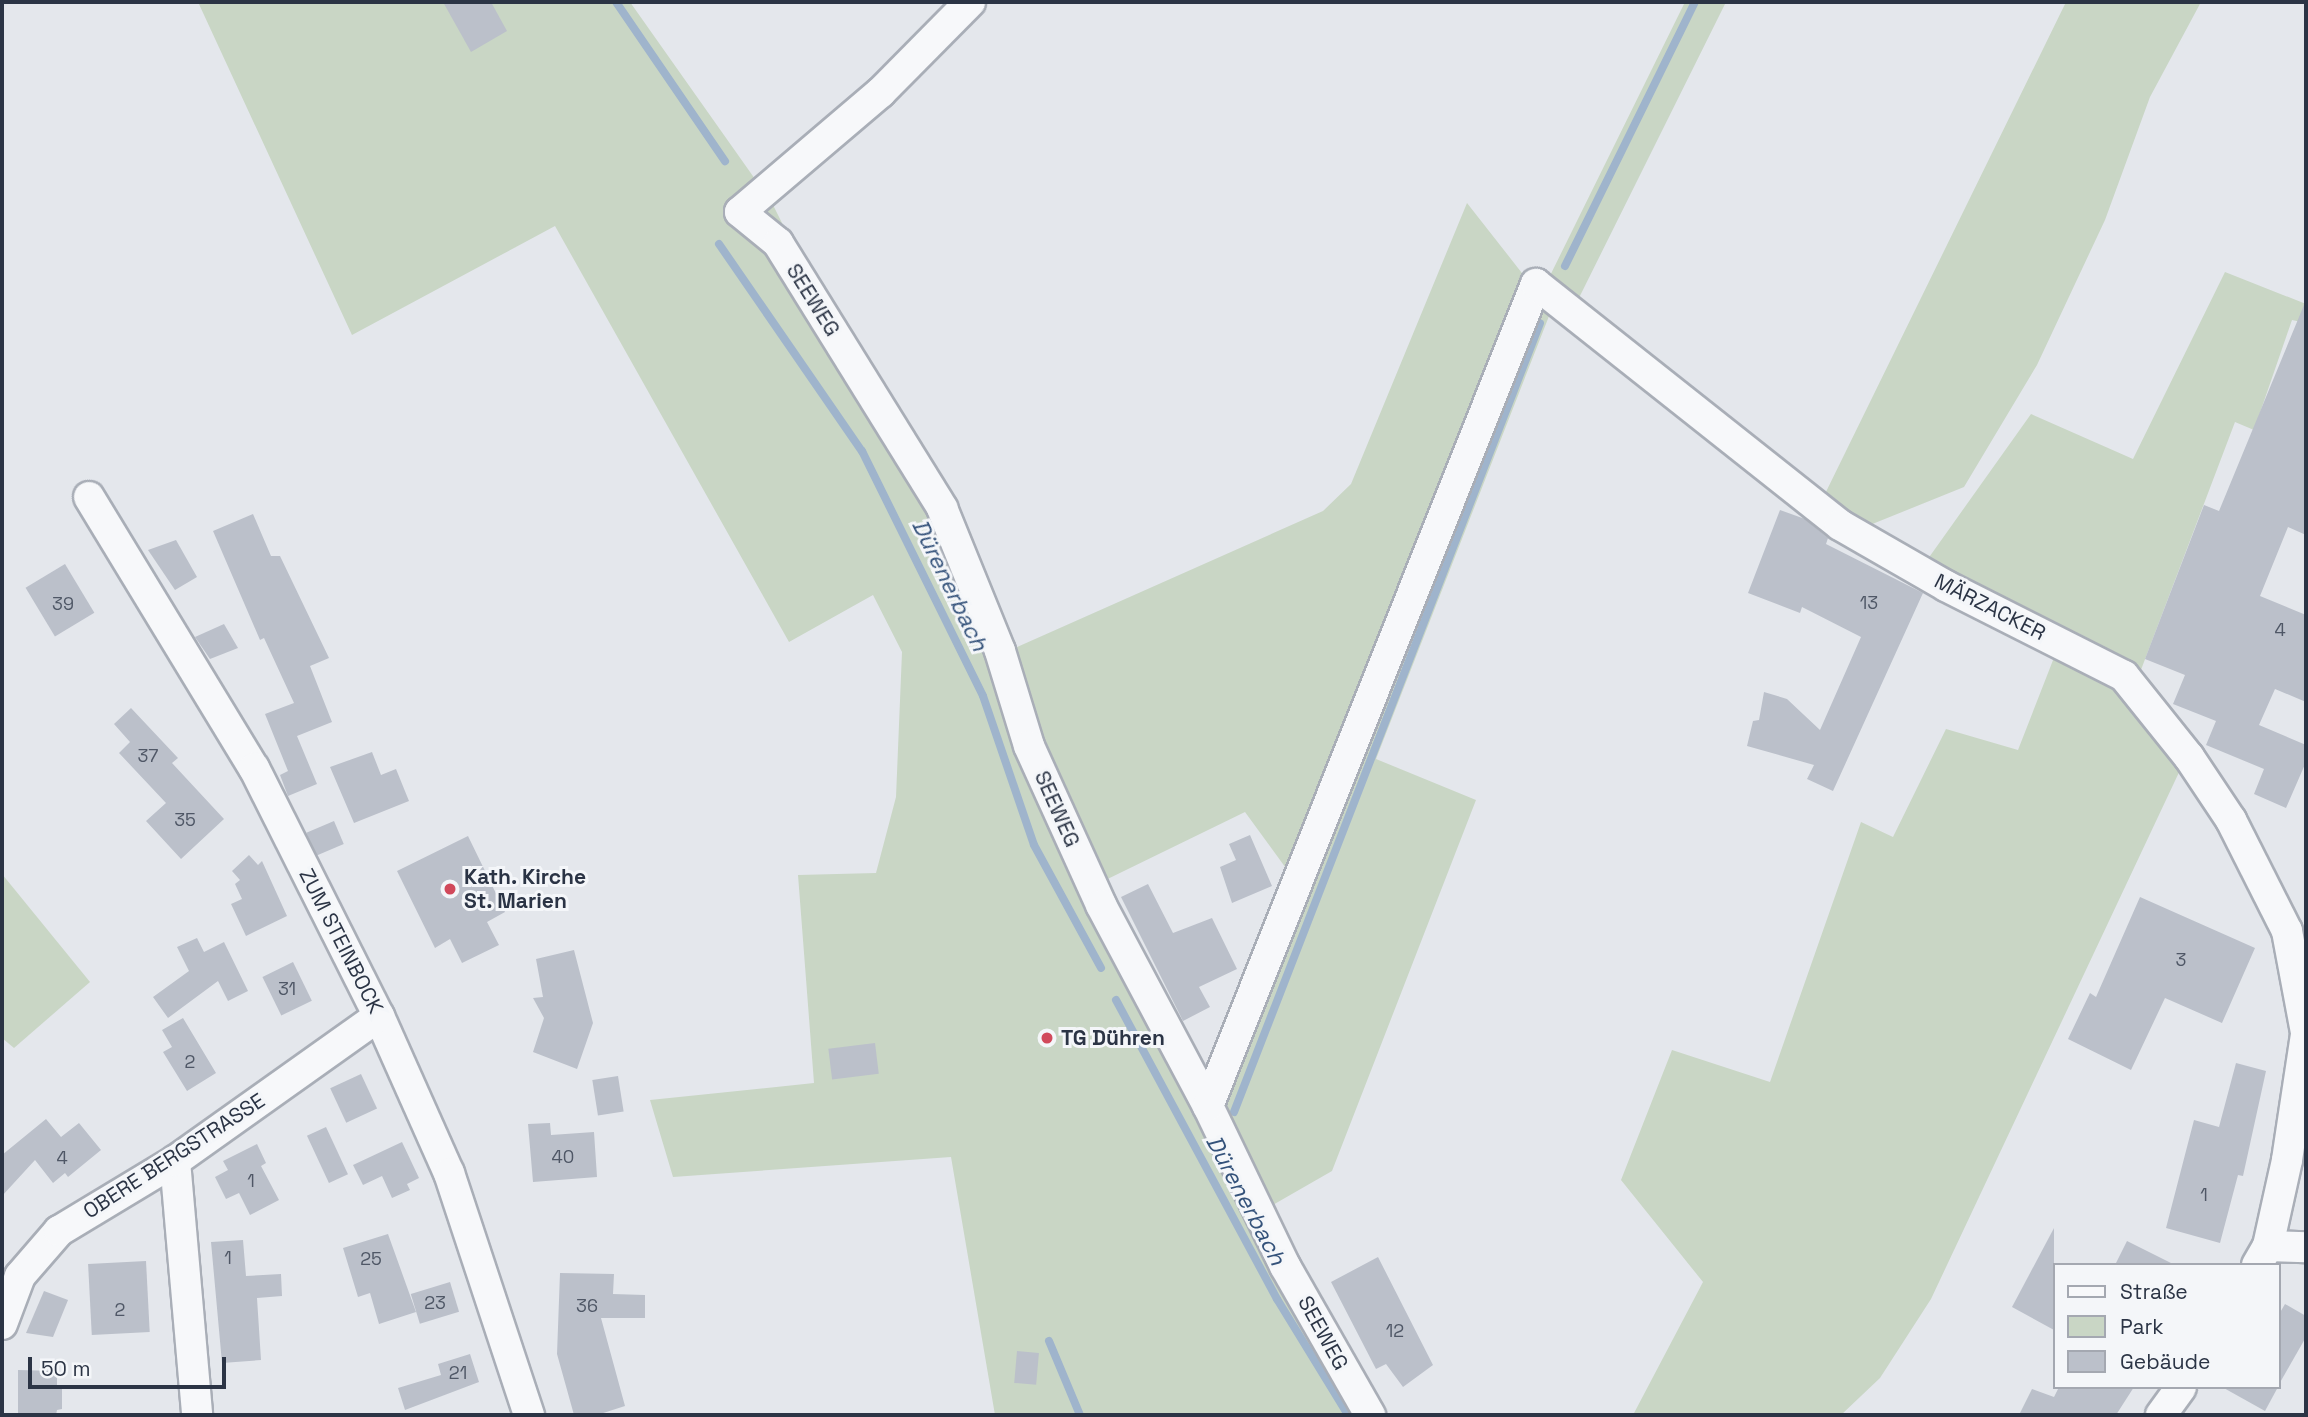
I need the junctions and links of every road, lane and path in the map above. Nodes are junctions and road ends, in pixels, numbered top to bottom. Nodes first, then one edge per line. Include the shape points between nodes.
1 (970, 2) edge
2 (89, 498) dead end
3 (379, 1016) junction
4 (2306, 1033) edge
5 (1208, 1106) junction
6 (175, 1161) junction
7 (2306, 1247) edge
8 (2263, 1256) edge
9 (2, 1324) edge
10 (2180, 1389) edge
11 (197, 1415) edge
12 (529, 1415) edge
13 (1370, 1415) edge
14 (2161, 1415) edge

1 - 5 street, SEEWEG via 881,92 740,212 779,243 942,508 1000,651 1030,747 1101,905
2 - 3 street, ZUM STEINBOCK via 254,768
3 - 6 street, OBERE BERGSTRASSE
3 - 12 street, ZUM STEINBOCK via 449,1173
4 - 5 street, MÄRZACKER via 2287,931 2231,820 2189,757 2124,676 1945,586 1839,525 1536,284
4 - 8 street, MÄRZACKER via 2287,1160
5 - 13 street, SEEWEG via 1285,1266
6 - 9 street, OBERE BERGSTRASSE via 59,1231 20,1276
6 - 11 street
7 - 8 street
10 - 14 street

